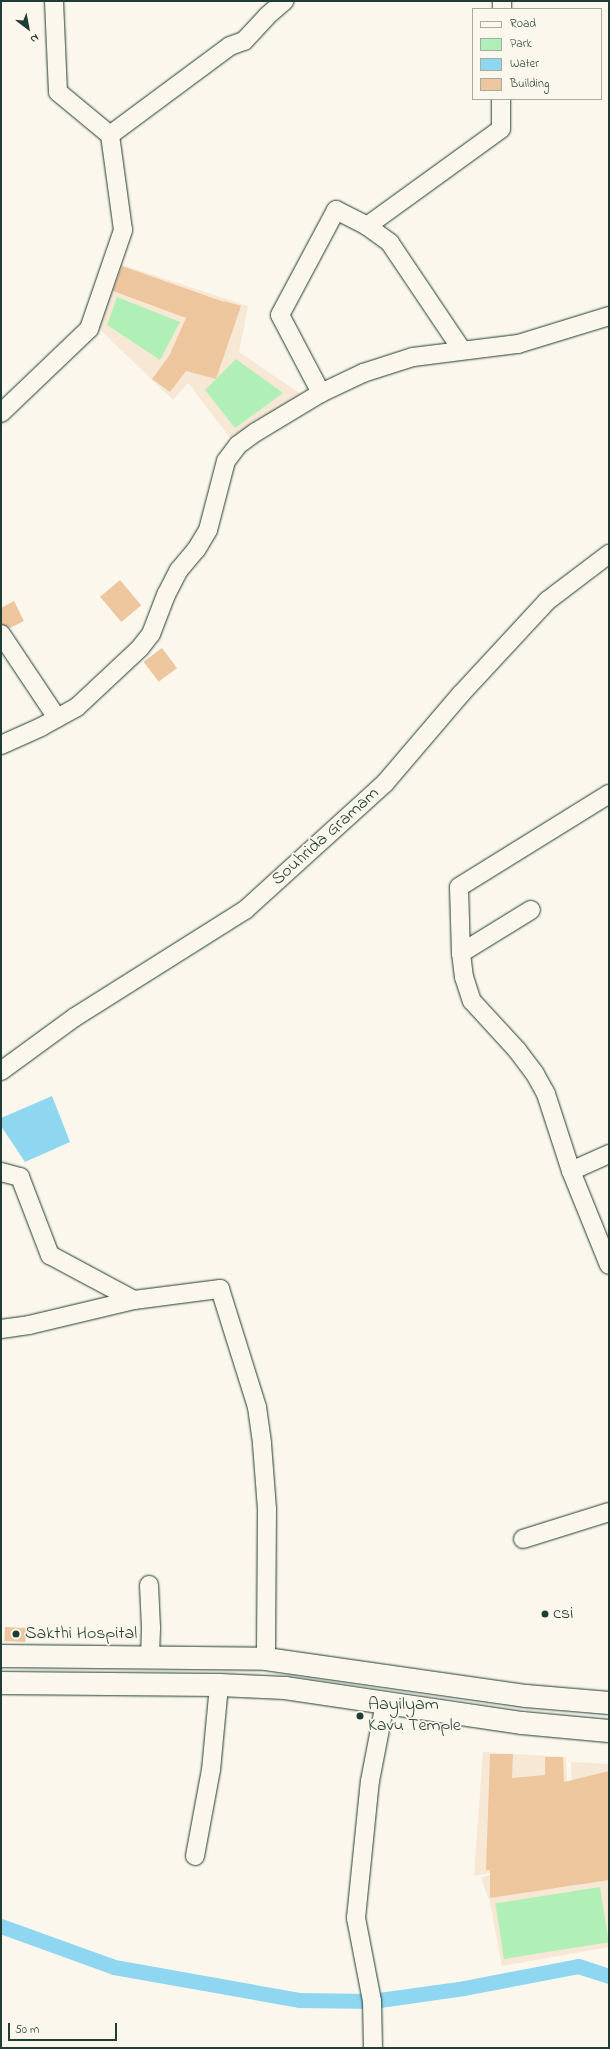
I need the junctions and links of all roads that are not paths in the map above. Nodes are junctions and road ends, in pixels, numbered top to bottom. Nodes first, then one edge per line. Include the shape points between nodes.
1 (54, 1) edge
2 (284, 1) edge
3 (501, 100) edge
4 (110, 135) junction
5 (367, 226) junction
6 (609, 316) edge
7 (462, 350) junction
8 (321, 393) junction
9 (1, 413) edge
10 (609, 554) edge
11 (1, 634) edge
12 (57, 718) junction
13 (1, 745) edge
14 (609, 794) edge
15 (531, 910) dead end
16 (460, 953) junction
17 (1, 1071) edge
18 (609, 1154) edge
19 (2, 1170) edge
20 (571, 1171) junction
21 (609, 1265) edge
22 (134, 1300) junction
23 (1, 1329) edge
24 (609, 1512) edge
25 (523, 1539) dead end
26 (149, 1585) dead end
27 (1, 1656) edge
28 (150, 1658) junction
29 (266, 1659) junction
30 (1, 1683) edge
31 (219, 1685) junction
32 (385, 1703) junction
33 (609, 1703) edge
34 (609, 1731) edge
35 (195, 1856) dead end
36 (373, 2048) edge

1 - 4 street via 58,92
2 - 4 street via 266,16 244,41 230,46
3 - 5 street via 500,130
4 - 9 street via 123,230 89,329
5 - 7 street via 390,243
5 - 8 street via 336,210 280,315
6 - 7 street via 518,344
7 - 8 street via 406,359 363,372
8 - 12 street via 238,446 226,461 208,530 196,550 179,570 166,594 151,634 134,654 77,707
10 - 17 street, Souhrida Gramam via 547,601 461,694 385,783 245,910 75,1017
11 - 12 street
12 - 13 street
14 - 16 street via 459,887
15 - 16 street
16 - 20 street via 472,1001 517,1050 546,1094
18 - 20 street
19 - 22 street via 20,1177 50,1255
20 - 21 street
22 - 23 street via 29,1325
22 - 29 street via 220,1289 258,1407 267,1509
24 - 25 street
26 - 28 street
27 - 28 main road
28 - 29 main road
29 - 33 main road via 526,1696
30 - 31 main road
31 - 32 main road via 285,1688
31 - 35 street via 211,1770
32 - 34 main road via 522,1723
32 - 36 street via 370,1781 356,1918 372,2001

